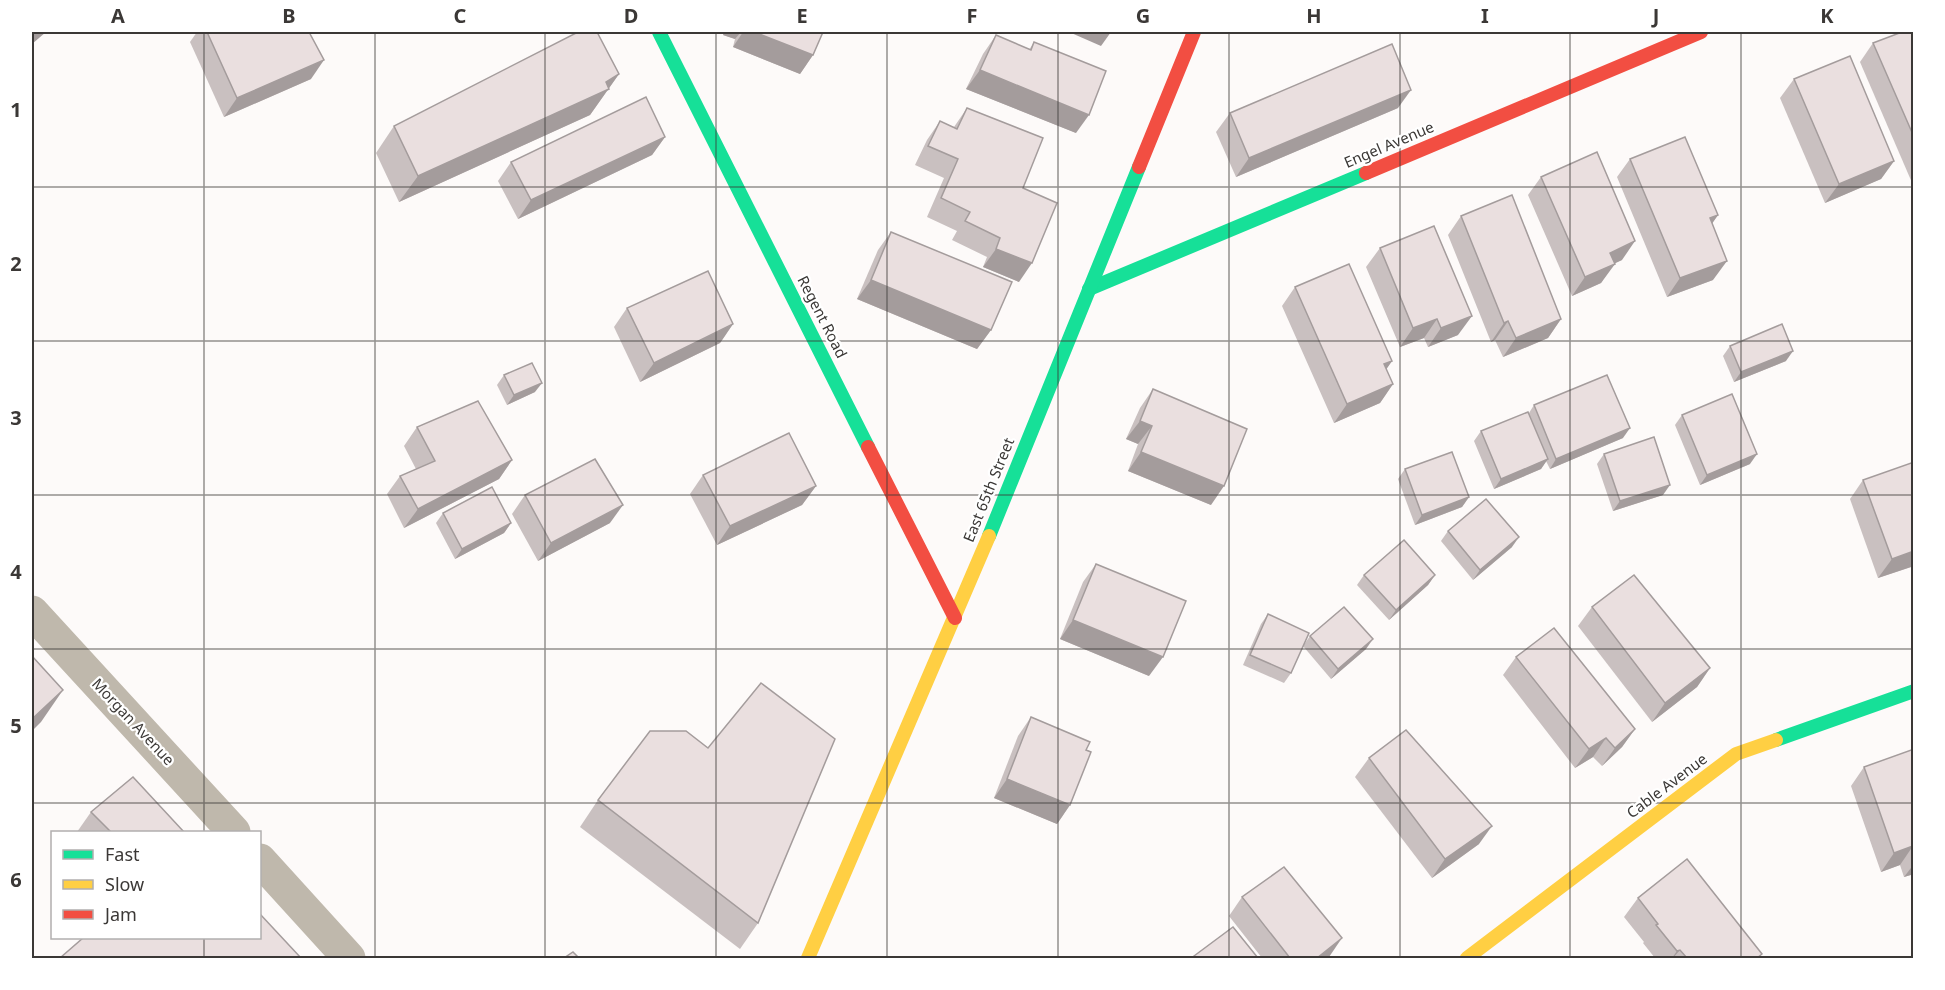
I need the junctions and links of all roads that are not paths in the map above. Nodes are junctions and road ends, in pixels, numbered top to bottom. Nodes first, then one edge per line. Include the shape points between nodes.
1 (659, 32) edge
2 (1194, 32) edge
3 (1701, 32) edge
4 (1089, 290) junction
5 (32, 612) edge
6 (955, 618) junction
7 (1914, 691) edge
8 (233, 831) edge
9 (261, 861) edge
10 (350, 958) edge
11 (808, 958) edge
12 (1467, 958) edge

1 - 6 street, Regent Road
2 - 4 street, East 65th Street
3 - 4 street, Engel Avenue
4 - 6 street, East 65th Street
5 - 8 street, Morgan Avenue
6 - 11 street, East 65th Street
7 - 12 street, Cable Avenue via 1736,754
9 - 10 street

